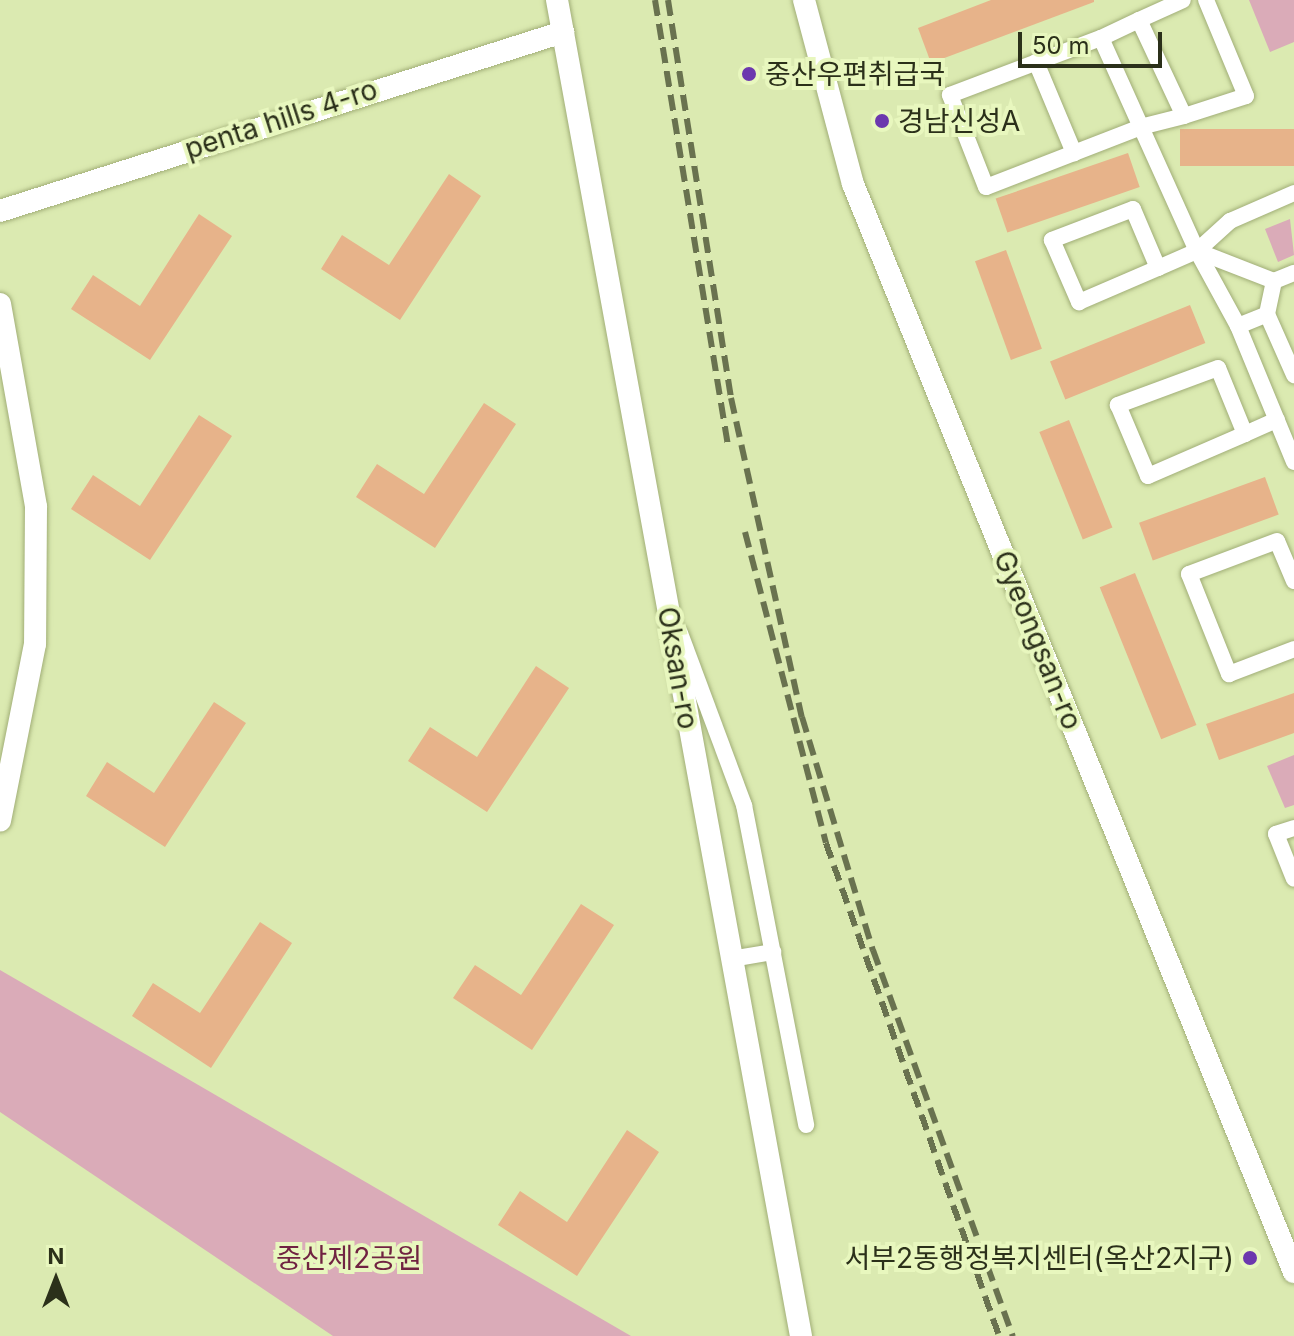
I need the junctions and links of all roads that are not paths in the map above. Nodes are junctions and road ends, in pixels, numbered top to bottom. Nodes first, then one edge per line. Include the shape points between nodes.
1 (557, 0) edge
2 (804, 0) edge
3 (1183, 0) edge
4 (1206, 0) edge
5 (1139, 20) junction
6 (563, 32) junction
7 (1101, 38) junction
8 (1036, 62) junction
9 (1184, 116) junction
10 (1141, 127) junction
11 (1074, 153) junction
12 (1294, 193) edge
13 (0, 211) edge
14 (1197, 251) junction
15 (1158, 268) junction
16 (1294, 273) edge
17 (1274, 281) junction
18 (0, 304) edge
19 (1267, 314) junction
20 (1238, 326) junction
21 (1294, 375) edge
22 (1277, 420) junction
23 (1245, 434) junction
24 (1294, 462) edge
25 (1294, 581) edge
26 (664, 591) junction
27 (1294, 649) edge
28 (0, 821) edge
29 (1294, 828) edge
30 (1294, 879) edge
31 (773, 952) junction
32 (731, 959) junction
33 (806, 1125) dead end
34 (1294, 1272) edge
35 (801, 1336) edge

1 - 6 street, Oksan-ro
2 - 34 street, Gyeongsan-ro via 853,184
3 - 5 street
4 - 9 street via 1246,96
5 - 7 street
5 - 9 street
6 - 13 street, penta hills 4-ro
6 - 26 street, Oksan-ro
7 - 8 street
7 - 10 street
8 - 11 street
8 - 11 street via 950,95 986,187
9 - 10 street
10 - 11 street
10 - 14 street
12 - 14 street via 1230,221
14 - 15 street
14 - 17 street
14 - 20 street
15 - 15 street via 1079,302 1052,240 1133,209
16 - 17 street
17 - 19 street
18 - 28 street via 36,522 35,644
19 - 20 street
19 - 21 street
20 - 22 street
22 - 23 street
22 - 24 street
23 - 23 street via 1148,476 1118,405 1218,368
25 - 27 street via 1277,541 1189,574 1229,674
26 - 31 street via 744,805
26 - 32 street, Oksan-ro
29 - 30 street via 1276,834
31 - 32 street
31 - 33 street
32 - 35 street, Oksan-ro

